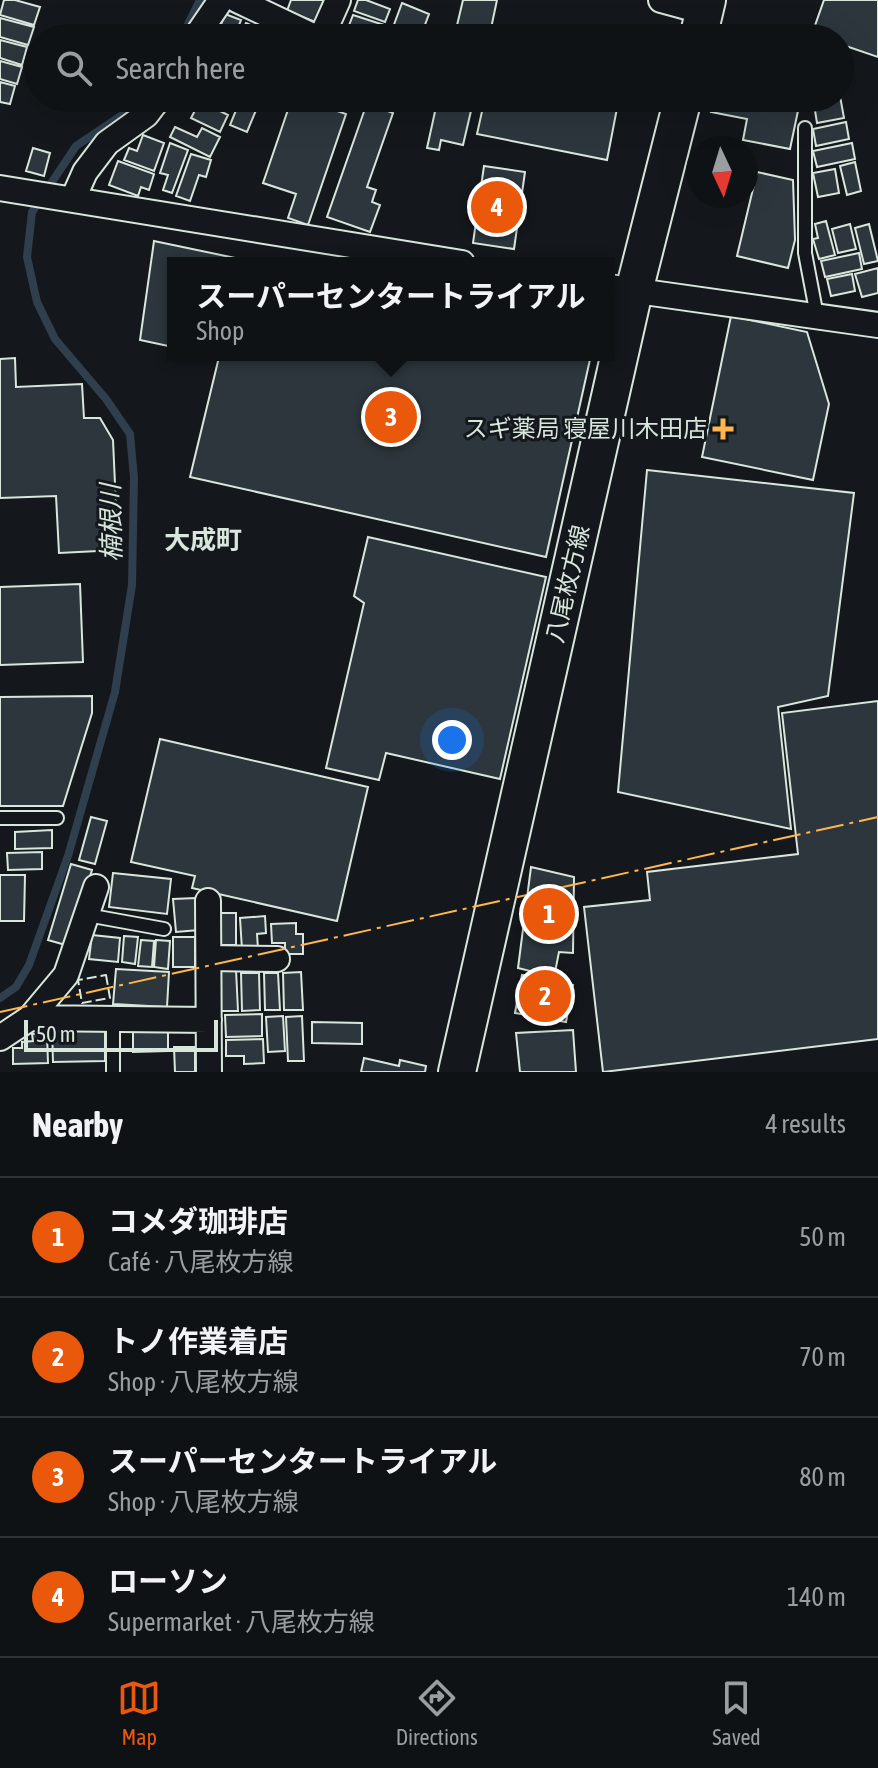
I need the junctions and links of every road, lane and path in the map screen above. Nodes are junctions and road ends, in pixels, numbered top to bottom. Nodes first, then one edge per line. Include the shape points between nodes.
1 (221, 0) edge
2 (237, 0) edge
3 (338, 0) edge
4 (661, 0) edge
5 (703, 17) edge
6 (205, 24) edge
7 (289, 24) edge
8 (326, 24) edge
9 (148, 112) edge
10 (679, 112) edge
11 (805, 128) dead end
12 (0, 188) edge
13 (66, 198) junction
14 (425, 257) edge
15 (622, 289) edge
16 (817, 316) junction
17 (615, 322) edge
18 (878, 325) edge
19 (607, 361) edge
20 (0, 818) edge
21 (57, 818) dead end
22 (96, 887) dead end
23 (208, 901) dead end
24 (87, 915) junction
25 (164, 929) dead end
26 (209, 958) junction
27 (277, 959) dead end
28 (30, 1018) junction
29 (113, 1019) junction
30 (209, 1020) junction
31 (0, 1038) edge
32 (113, 1072) edge
33 (209, 1072) edge
34 (457, 1072) edge

1 - 6 street
2 - 7 street
3 - 8 street
4 - 5 street
9 - 13 street via 107,143
10 - 15 main road, 八尾枚方線
11 - 16 lane via 805,253
12 - 13 street
13 - 14 street
15 - 16 street
15 - 17 main road, 八尾枚方線
16 - 18 street
19 - 34 main road, 八尾枚方線
20 - 21 lane
22 - 24 street
23 - 26 street
24 - 25 lane
24 - 28 street via 66,975
26 - 27 street
26 - 30 street
28 - 29 street
28 - 31 street
29 - 30 street
29 - 32 lane
30 - 33 street

